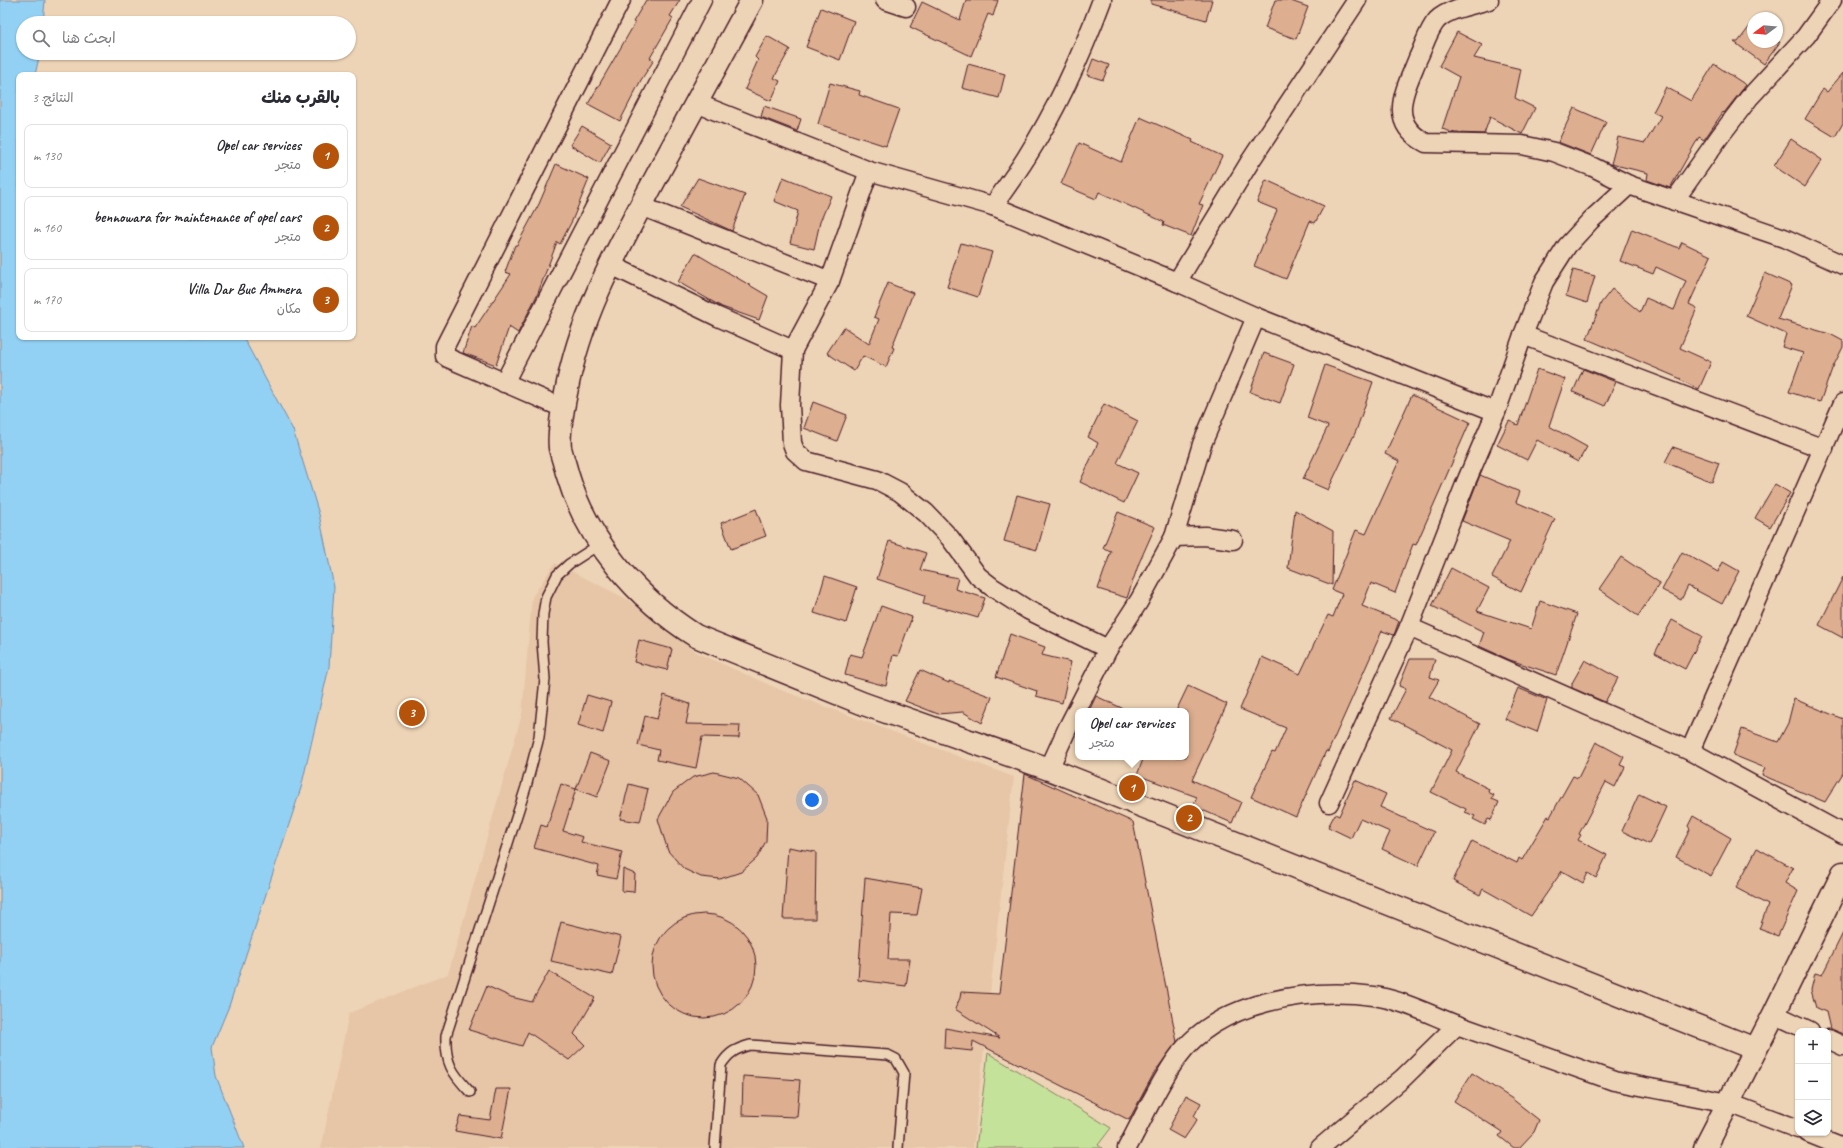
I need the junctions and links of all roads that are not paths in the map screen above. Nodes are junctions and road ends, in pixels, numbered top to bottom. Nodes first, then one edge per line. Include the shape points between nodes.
1 (621, 0) edge
2 (702, 0) edge
3 (752, 0) edge
4 (886, 0) edge
5 (1102, 0) edge
6 (1357, 0) edge
7 (1489, 0) edge
8 (1832, 0) edge
9 (906, 7) dead end
10 (696, 103) junction
11 (869, 171) junction
12 (1629, 185) junction
13 (1674, 201) junction
14 (641, 206) junction
15 (993, 206) junction
16 (609, 264) junction
17 (1843, 265) edge
18 (830, 281) junction
19 (1177, 282) junction
20 (1256, 317) junction
21 (1523, 335) junction
22 (793, 350) junction
23 (504, 383) junction
24 (1843, 403) edge
25 (563, 408) junction
26 (1496, 412) junction
27 (1824, 449) junction
28 (1174, 537) junction
29 (1233, 540) dead end
30 (600, 544) junction
31 (1409, 627) junction
32 (1108, 649) junction
33 (1078, 708) edge
34 (1075, 713) edge
35 (1690, 751) junction
36 (1049, 769) junction
37 (1329, 803) dead end
38 (1843, 834) edge
39 (1843, 873) edge
40 (1774, 1014) junction
41 (1457, 1025) junction
42 (1804, 1028) edge
43 (1831, 1040) edge
44 (1843, 1046) edge
45 (1754, 1049) junction
46 (470, 1092) dead end
47 (1729, 1103) junction
48 (1795, 1128) edge
49 (1816, 1136) edge
50 (1843, 1147) edge
51 (715, 1148) edge
52 (898, 1148) edge
53 (1127, 1148) edge
54 (1320, 1148) edge
55 (1705, 1148) edge

1 - 23 street via 445,346 445,356 448,358
2 - 23 street
3 - 10 street
4 - 9 street
5 - 15 street via 1061,94 1027,157
6 - 19 street via 1251,160
7 - 12 street via 1449,12 1438,19 1430,29 1403,96 1402,110 1406,126 1414,136 1426,143 1522,145 1554,152
8 - 13 street via 1806,36 1749,98
10 - 11 street
10 - 14 street
11 - 15 street
11 - 18 street
12 - 13 street
12 - 21 street via 1567,246 1544,282
13 - 17 street via 1784,238
14 - 16 street
14 - 18 street
15 - 19 street
16 - 22 street
16 - 25 street via 579,337
18 - 22 street
19 - 20 street
20 - 26 street
20 - 28 street via 1202,444
21 - 26 street
21 - 27 street
22 - 32 street via 791,431 792,443 800,457 813,464 877,480 900,492 926,513 950,538 978,576 992,587 1028,610
23 - 25 street
24 - 27 street
25 - 30 street via 560,447 578,504
26 - 31 street
27 - 35 street
28 - 29 street via 1204,536
28 - 32 street via 1139,601
30 - 36 street via 657,607 675,623 696,636 864,704
30 - 46 lane via 557,575 546,597 542,642 545,679 539,737 526,787 446,1036 449,1065
31 - 35 street
31 - 37 street
32 - 33 street
34 - 36 street
35 - 38 street
36 - 45 street
39 - 40 street
40 - 42 street
40 - 45 street
41 - 47 street via 1614,1081
41 - 53 street via 1375,996 1300,996 1240,1010 1200,1034 1177,1058
41 - 54 street via 1404,1078
43 - 44 street
45 - 47 street
47 - 48 street
47 - 55 street
49 - 50 street
51 - 52 lane via 721,1065 736,1049 750,1045 888,1055 896,1059 904,1073

